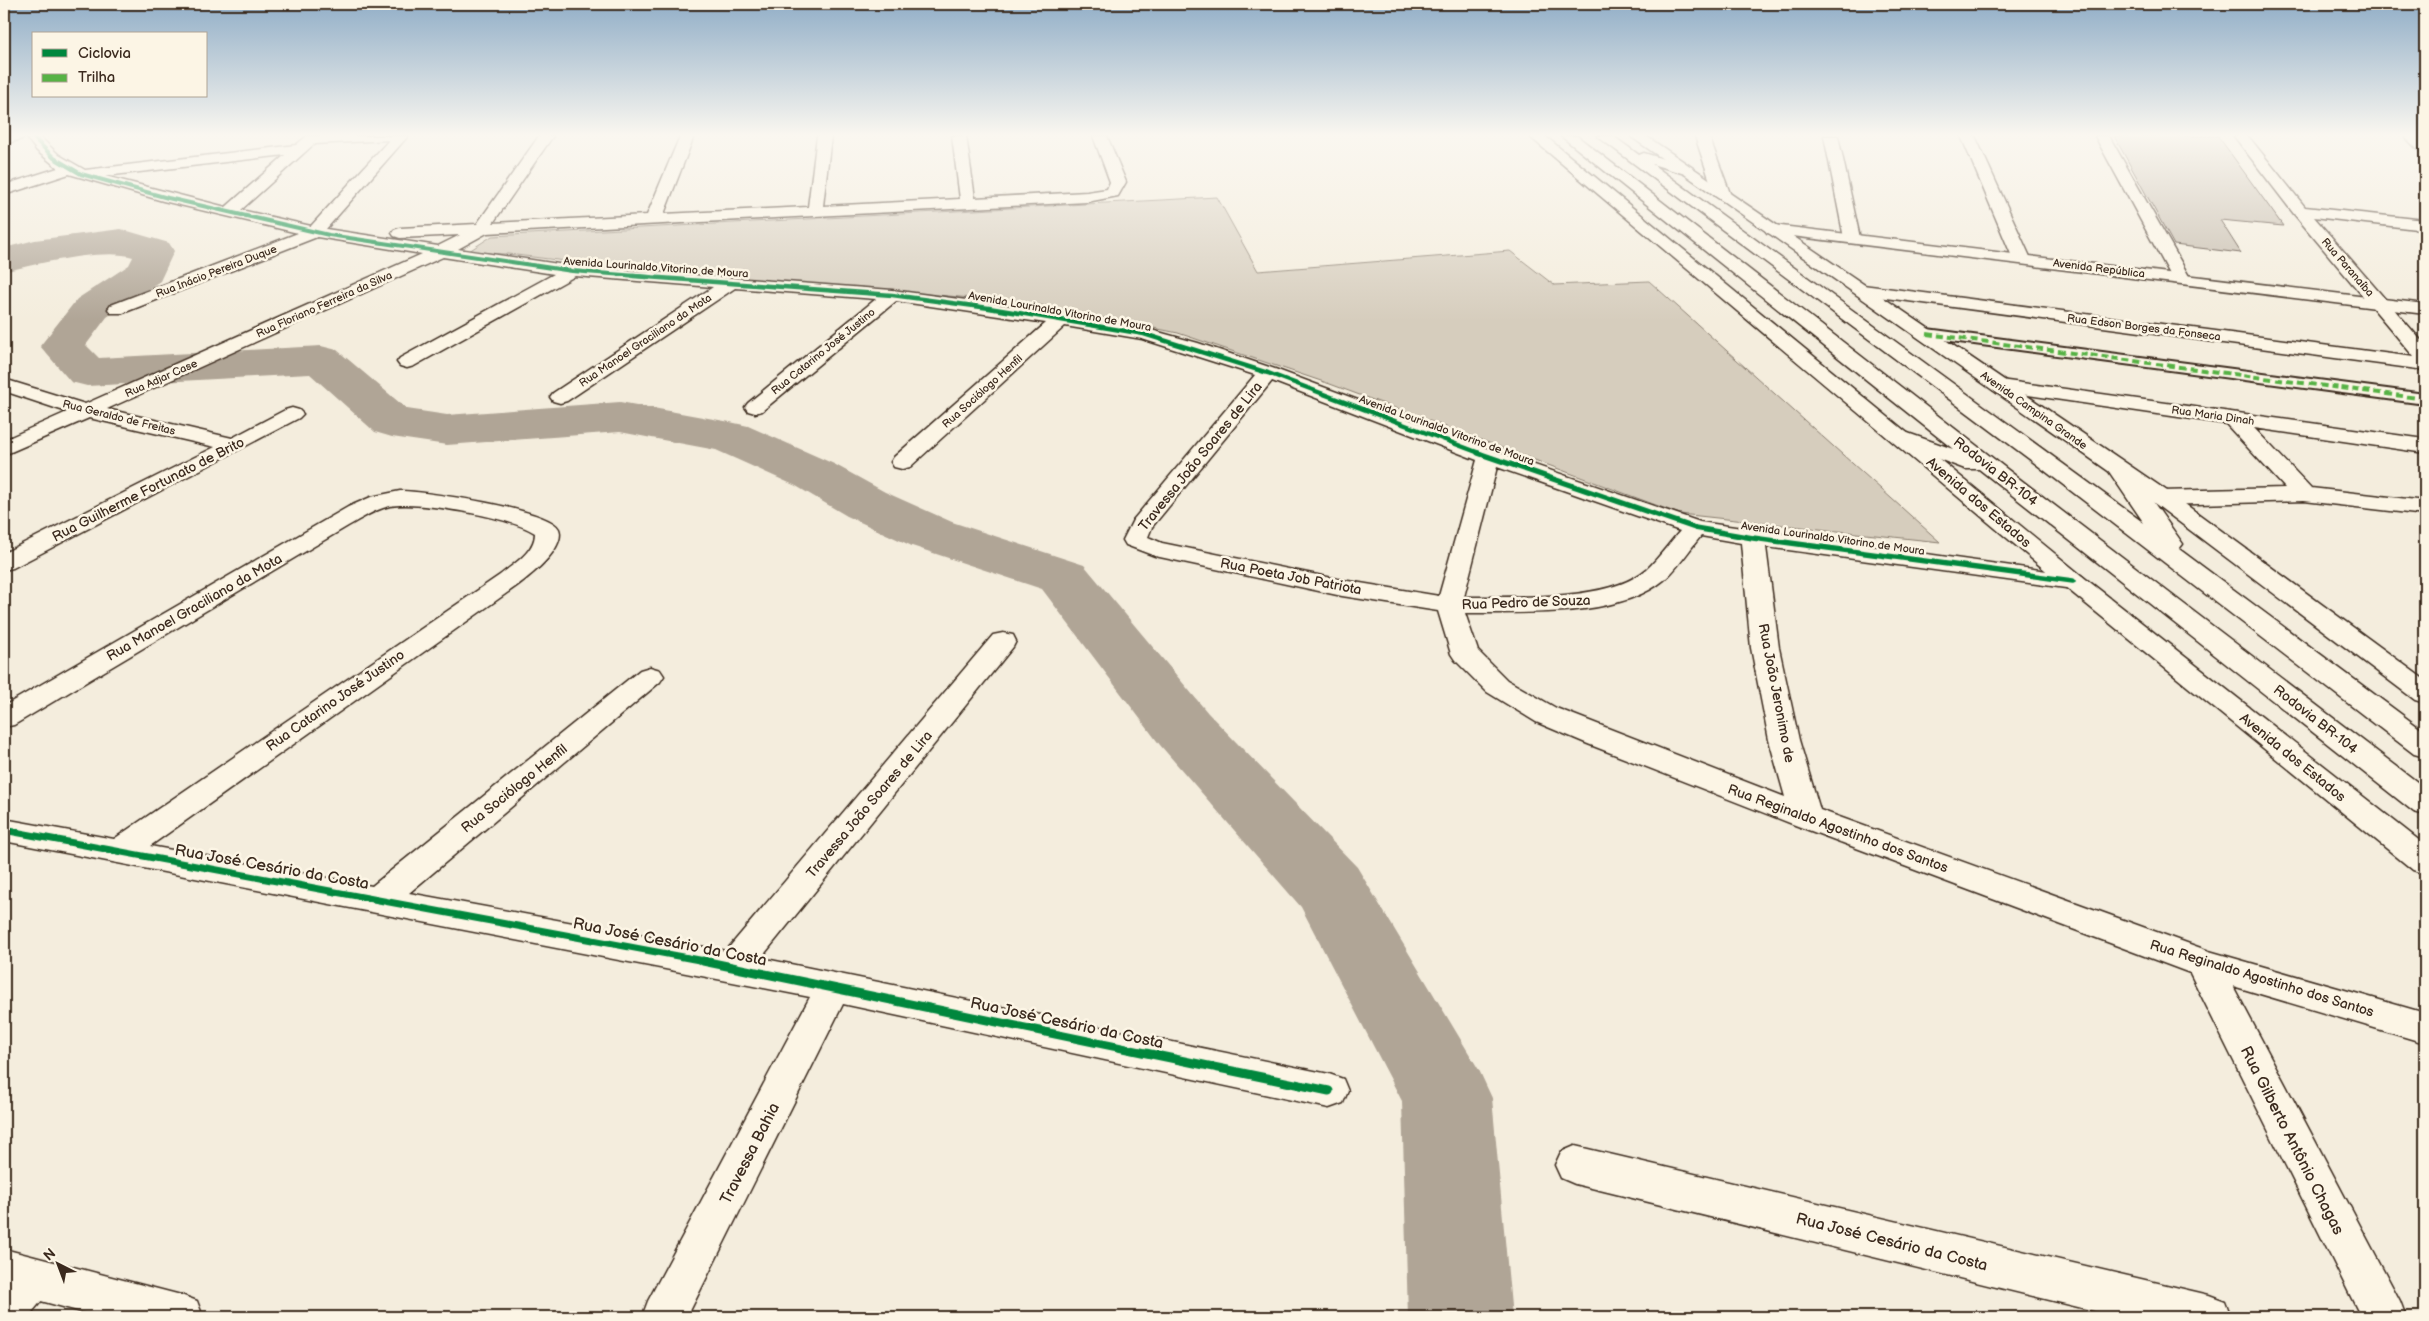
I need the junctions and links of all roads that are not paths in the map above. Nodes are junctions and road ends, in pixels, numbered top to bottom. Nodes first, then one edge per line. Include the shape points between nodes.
1 (168, 198) edge
2 (245, 198) edge
3 (351, 198) edge
4 (503, 198) edge
5 (662, 198) edge
6 (817, 198) edge
7 (967, 198) edge
8 (1072, 198) edge
9 (1611, 198) edge
10 (1647, 198) edge
11 (1702, 198) edge
12 (1725, 198) edge
13 (1844, 198) edge
14 (1995, 198) edge
15 (2136, 198) edge
16 (2289, 198) edge
17 (968, 202) junction
18 (815, 211) junction
19 (2300, 211) junction
20 (229, 212) junction
21 (653, 221) junction
22 (2425, 225) edge
23 (1773, 230) junction
24 (480, 231) junction
25 (322, 234) junction
26 (1852, 238) junction
27 (440, 252) junction
28 (2022, 259) junction
29 (572, 272) junction
30 (2181, 278) junction
31 (730, 283) junction
32 (1863, 290) junction
33 (892, 295) junction
34 (2381, 304) junction
35 (117, 309) dead end
36 (2425, 309) edge
37 (1062, 320) junction
38 (1927, 334) junction
39 (209, 357) joint
40 (2425, 357) edge
41 (407, 362) dead end
42 (2425, 364) edge
43 (1268, 373) junction
44 (4, 385) edge
45 (2000, 386) junction
46 (560, 398) dead end
47 (2425, 400) edge
48 (755, 407) dead end
49 (86, 411) junction
50 (292, 414) dead end
51 (2231, 418) junction
52 (1902, 437) junction
53 (235, 446) junction
54 (2425, 446) edge
55 (4, 448) edge
56 (1489, 457) junction
57 (902, 462) dead end
58 (2119, 470) junction
59 (2000, 475) junction
60 (2304, 494) junction
61 (2162, 498) junction
62 (2425, 508) edge
63 (1695, 528) junction
64 (1753, 538) junction
65 (1135, 540) joint
66 (547, 542) joint
67 (4, 563) edge
68 (2187, 565) junction
69 (2073, 580) junction
70 (1449, 605) junction
71 (1003, 641) dead end
72 (650, 676) dead end
73 (2425, 694) edge
74 (4, 718) edge
75 (2425, 747) edge
76 (2425, 804) edge
77 (1806, 817) junction
78 (4, 830) edge
79 (118, 852) junction
80 (2425, 862) edge
81 (379, 899) junction
82 (2203, 963) junction
83 (734, 967) junction
84 (834, 988) junction
85 (2425, 1028) edge
86 (1329, 1091) dead end
87 (1576, 1164) dead end
88 (18, 1274) edge
89 (4, 1312) edge
90 (181, 1317) edge
91 (664, 1317) edge
92 (2209, 1317) edge
93 (2384, 1317) edge

1 - 20 main road, Avenida Lourinaldo Vitorino de Moura
2 - 20 main road
3 - 25 main road
4 - 24 main road
5 - 21 main road
6 - 18 main road
7 - 17 main road
8 - 17 main road
9 - 52 main road, Avenida dos Estados
10 - 59 main road, Rodovia BR-104
11 - 68 main road
12 - 23 main road, Avenida Campina Grande
13 - 26 main road
14 - 28 main road
15 - 30 main road
16 - 19 main road, Rua Paranaíba
17 - 18 main road
18 - 21 main road
19 - 22 main road
19 - 34 main road, Rua Paranaíba
20 - 25 main road, Avenida Lourinaldo Vitorino de Moura
21 - 24 main road
23 - 26 main road, Avenida República
23 - 32 main road, Avenida Campina Grande
24 - 25 main road
24 - 27 main road, Rua Floriano Ferreira da Silva
25 - 27 main road, Avenida Lourinaldo Vitorino de Moura
25 - 35 main road, Rua Inácio Pereira Duque
26 - 28 main road, Avenida República
27 - 29 main road, Avenida Lourinaldo Vitorino de Moura
27 - 39 main road, Rua Floriano Ferreira da Silva
28 - 30 main road, Avenida República
29 - 31 main road, Avenida Lourinaldo Vitorino de Moura
29 - 41 main road
30 - 34 main road, Avenida República
31 - 33 main road, Avenida Lourinaldo Vitorino de Moura
31 - 46 main road, Rua Manoel Graciliano da Mota
32 - 38 main road, Avenida Campina Grande
32 - 42 main road, Rua Edson Borges da Fonseca
33 - 37 main road, Avenida Lourinaldo Vitorino de Moura
33 - 48 main road, Rua Catarino José Justino
34 - 36 main road, Avenida República
34 - 40 main road, Rua Paranaíba
37 - 43 main road, Avenida Lourinaldo Vitorino de Moura via 1144,334
37 - 57 main road, Rua Sociólogo Henfil
38 - 45 main road, Avenida Campina Grande
38 - 47 street
39 - 49 main road, Rua Adjar Case
43 - 56 main road, Avenida Lourinaldo Vitorino de Moura
43 - 65 main road, Travessa João Soares de Lira via 1141,525
44 - 49 main road, Rua Geraldo de Freitas
45 - 51 main road, Rua Maria Dinah
45 - 58 main road, Avenida Campina Grande
49 - 53 main road, Rua Geraldo de Freitas
49 - 55 main road, Rua Adjar Case
50 - 53 main road, Rua Guilherme Fortunato de Brito
51 - 54 main road, Rua Maria Dinah
51 - 60 main road
52 - 59 main road
52 - 69 main road, Avenida dos Estados
53 - 67 main road, Rua Guilherme Fortunato de Brito
56 - 63 main road, Avenida Lourinaldo Vitorino de Moura
56 - 70 main road
58 - 61 main road, Avenida Campina Grande
58 - 68 main road
59 - 76 main road, Rodovia BR-104
60 - 61 main road
60 - 62 main road
61 - 73 main road, Avenida Campina Grande
63 - 64 main road, Avenida Lourinaldo Vitorino de Moura
63 - 70 main road, Rua Pedro de Souza via 1656,574 1632,590 1598,600
64 - 69 main road, Avenida Lourinaldo Vitorino de Moura
64 - 77 main road, Rua João Jeronimo de via 1765,648 1784,740
65 - 70 main road, Rua Poeta Job Patriota via 1155,549 1342,588
66 - 74 main road, Rua Manoel Graciliano da Mota via 547,530 534,522 428,500 386,500 340,521
66 - 79 main road, Rua Catarino José Justino via 534,559 509,580
68 - 75 main road
69 - 80 main road, Avenida dos Estados
70 - 77 main road, Rua Reginaldo Agostinho dos Santos via 1465,654 1497,686 1546,714 1598,737
71 - 83 main road, Travessa João Soares de Lira
72 - 81 main road, Rua Sociólogo Henfil
77 - 82 main road, Rua Reginaldo Agostinho dos Santos
78 - 79 main road, Rua José Cesário da Costa
79 - 81 main road, Rua José Cesário da Costa
81 - 83 main road, Rua José Cesário da Costa
82 - 85 main road, Rua Reginaldo Agostinho dos Santos
82 - 93 main road, Rua Gilberto Antônio Chagas
83 - 84 main road, Rua José Cesário da Costa
84 - 86 main road, Rua José Cesário da Costa
84 - 91 main road, Travessa Bahia
87 - 92 main road, Rua José Cesário da Costa
88 - 89 main road
88 - 90 main road

